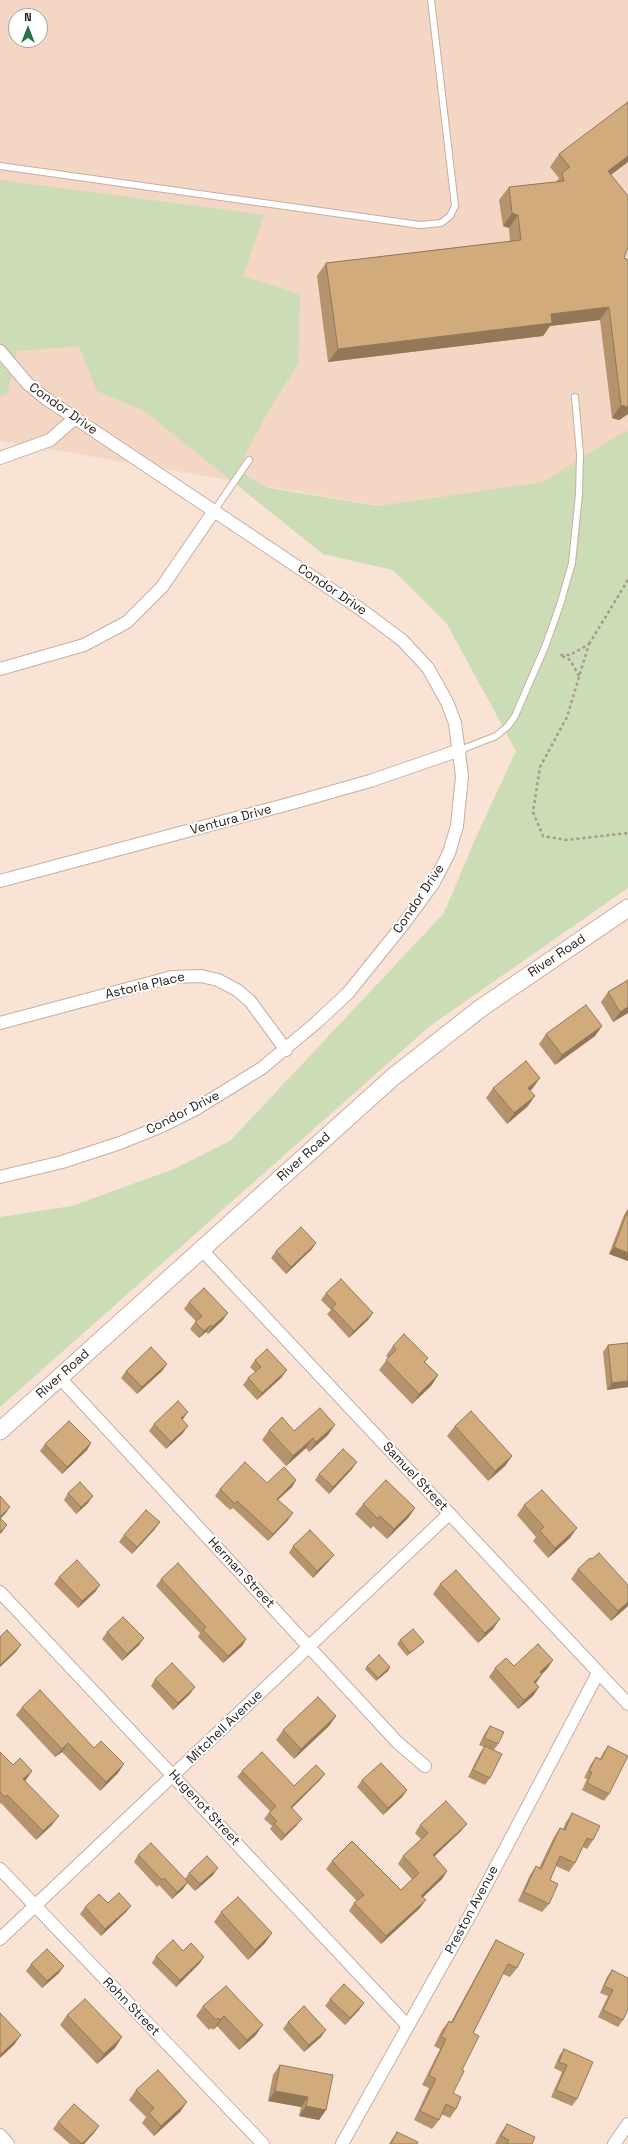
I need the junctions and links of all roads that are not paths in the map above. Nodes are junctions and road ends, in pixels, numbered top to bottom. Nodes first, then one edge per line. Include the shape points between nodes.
1 (431, 0) edge
2 (0, 166) edge
3 (0, 351) edge
4 (575, 397) dead end
5 (74, 418) junction
6 (0, 458) edge
7 (249, 460) dead end
8 (214, 511) junction
9 (0, 669) edge
10 (460, 750) junction
11 (0, 881) edge
12 (628, 908) edge
13 (0, 1023) edge
14 (286, 1050) junction
15 (0, 1177) edge
16 (202, 1250) junction
17 (59, 1377) junction
18 (0, 1431) edge
19 (449, 1514) junction
20 (0, 1592) edge
21 (309, 1647) junction
22 (598, 1674) junction
23 (628, 1704) edge
24 (424, 1766) dead end
25 (174, 1775) junction
26 (0, 1869) edge
27 (34, 1907) junction
28 (0, 1939) edge
29 (408, 2025) junction
30 (628, 2124) edge
31 (0, 2135) edge
32 (8, 2144) edge
33 (263, 2144) edge
34 (342, 2144) edge
35 (614, 2144) edge

1 - 2 lane via 455,206 450,216 441,223 420,225
3 - 5 street, Condor Drive via 27,383
4 - 10 lane via 580,454 578,508 572,563 560,605 515,716 496,736
5 - 6 street via 50,440
5 - 8 street, Condor Drive
7 - 8 lane
8 - 9 street via 162,588 127,622 84,646
8 - 10 street, Condor Drive via 359,608 402,640 428,668 447,702 455,723
10 - 11 street, Ventura Drive via 370,781
10 - 14 street, Condor Drive via 461,794 457,826 448,854 433,884 398,932 348,992
12 - 16 street, River Road via 481,1008 393,1077
13 - 14 street, Astoria Place via 172,977 201,976 218,980 241,993 250,1001
14 - 15 street, Condor Drive via 196,1109 162,1126 62,1162
16 - 17 street, River Road
16 - 19 street, Samuel Street
17 - 18 street, River Road
17 - 21 street, Herman Street
19 - 21 street, Mitchell Avenue
19 - 22 street, Samuel Street
20 - 25 street, Hugenot Street
21 - 24 street, Herman Street via 398,1743
21 - 25 street, Mitchell Avenue
22 - 23 street, Samuel Street
22 - 29 street, Preston Avenue via 474,1908
25 - 27 street, Mitchell Avenue
25 - 29 street, Hugenot Street
26 - 27 street, Rohn Street
27 - 28 street, Mitchell Avenue
27 - 33 street, Rohn Street
29 - 34 street, Preston Avenue
30 - 35 street
31 - 32 street

